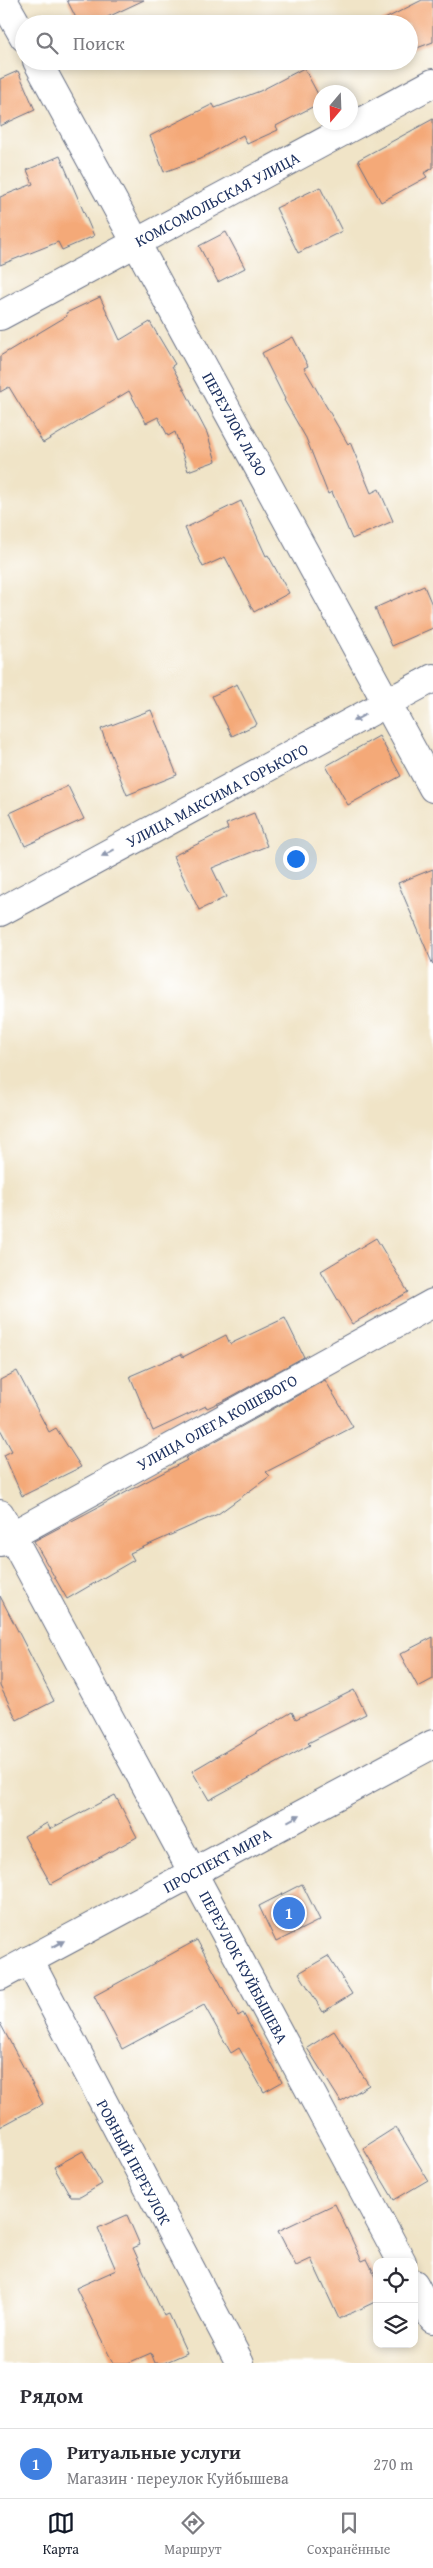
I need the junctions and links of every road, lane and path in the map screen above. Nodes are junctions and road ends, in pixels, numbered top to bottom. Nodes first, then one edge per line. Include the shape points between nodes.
1 (3, 0) edge
2 (15, 22) edge
3 (42, 70) edge
4 (433, 83) edge
5 (136, 243) junction
6 (0, 316) edge
7 (433, 678) edge
8 (388, 703) junction
9 (433, 788) edge
10 (0, 912) edge
11 (433, 1303) edge
12 (4, 1530) edge
13 (433, 1744) edge
14 (193, 1872) junction
15 (29, 1960) junction
16 (0, 1976) edge
17 (400, 2258) edge
18 (418, 2291) edge
19 (433, 2319) edge
20 (240, 2363) edge

1 - 2 street
3 - 5 street, ПЕРЕУЛОК ЛАЗО
4 - 5 street, КОМСОМОЛЬСКАЯ УЛИЦА
5 - 6 street, КОМСОМОЛЬСКАЯ УЛИЦА
5 - 8 street, ПЕРЕУЛОК ЛАЗО
7 - 8 street, УЛИЦА МАКСИМА ГОРЬКОГО
8 - 9 street, ПЕРЕУЛОК ЛАЗО
8 -> 10 street, УЛИЦА МАКСИМА ГОРЬКОГО
11 - 12 street, УЛИЦА ОЛЕГА КОШЕВОГО
12 - 14 street, ПЕРЕУЛОК КУЙБЫШЕВА
14 -> 13 street, ПРОСПЕКТ МИРА
15 -> 14 street, ПРОСПЕКТ МИРА
14 - 17 street, ПЕРЕУЛОК КУЙБЫШЕВА
15 - 16 street, ПРОСПЕКТ МИРА
15 - 20 street, РОВНЫЙ ПЕРЕУЛОК
18 - 19 street

